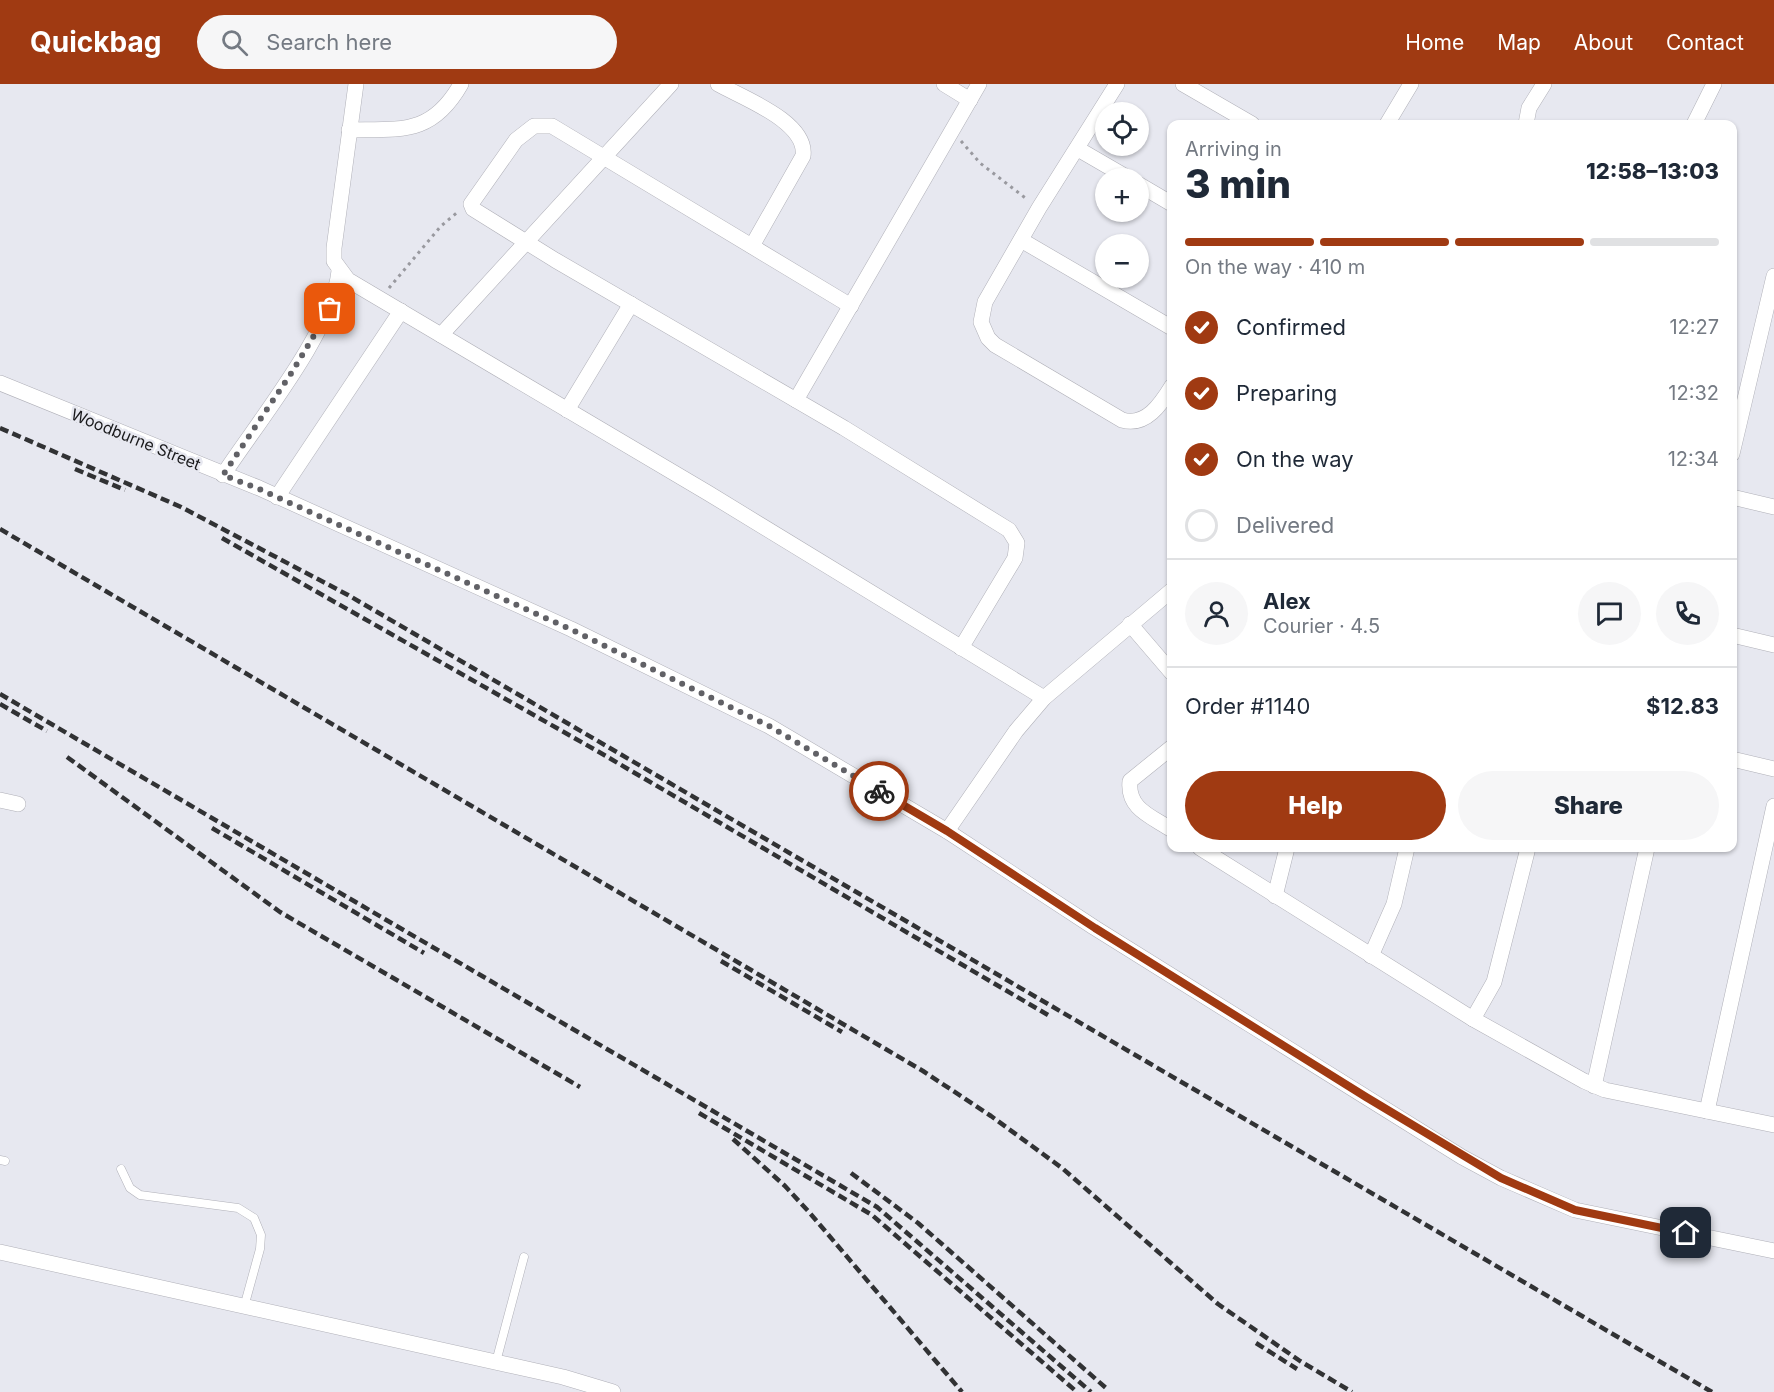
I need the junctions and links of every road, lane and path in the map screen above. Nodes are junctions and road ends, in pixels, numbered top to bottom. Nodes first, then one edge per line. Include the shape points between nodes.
1 (356, 84) edge
2 (461, 84) edge
3 (671, 84) edge
4 (718, 84) edge
5 (944, 84) edge
6 (980, 84) edge
7 (1117, 84) edge
8 (1183, 84) edge
9 (1411, 84) edge
10 (1544, 84) edge
11 (1714, 84) edge
12 (970, 100) junction
13 (1245, 120) edge
14 (1389, 120) edge
15 (1527, 120) edge
16 (1696, 120) edge
17 (349, 130) junction
18 (952, 131) junction
19 (1078, 149) junction
20 (604, 157) junction
21 (1111, 168) edge
22 (1149, 190) edge
23 (1167, 201) edge
24 (471, 204) junction
25 (1039, 208) junction
26 (1020, 240) junction
27 (525, 242) junction
28 (752, 246) junction
29 (339, 271) junction
30 (1774, 276) edge
31 (381, 299) junction
32 (631, 304) junction
33 (851, 306) junction
34 (402, 311) junction
35 (1167, 325) edge
36 (441, 335) junction
37 (0, 383) edge
38 (1167, 392) edge
39 (796, 400) junction
40 (567, 410) junction
41 (1737, 433) edge
42 (223, 475) junction
43 (278, 497) junction
44 (1737, 498) edge
45 (1774, 507) edge
46 (1167, 594) edge
47 (1130, 624) junction
48 (1737, 636) edge
49 (1774, 645) edge
50 (961, 648) junction
51 (1167, 667) edge
52 (1044, 698) junction
53 (1167, 751) edge
54 (1737, 760) edge
55 (1774, 769) edge
56 (0, 800) edge
57 (18, 804) dead end
58 (1774, 806) edge
59 (1167, 827) edge
60 (947, 831) junction
61 (1206, 852) edge
62 (1286, 852) edge
63 (1406, 852) edge
64 (1527, 852) edge
65 (1646, 852) edge
66 (1275, 896) junction
67 (1371, 956) junction
68 (1473, 1019) junction
69 (1594, 1086) junction
70 (1707, 1111) junction
71 (1774, 1125) edge
72 (122, 1169) dead end
73 (1774, 1251) edge
74 (0, 1252) edge
75 (524, 1257) dead end
76 (244, 1307) junction
77 (496, 1362) junction
78 (613, 1392) edge

1 - 17 street
2 - 17 street via 442,112 430,121 393,129
3 - 20 street
4 - 28 street via 786,122 803,143 803,156
5 - 12 street
6 - 12 street
7 - 19 street
8 - 13 street
9 - 14 street
10 - 15 street via 1529,108
11 - 16 street
12 - 18 street
17 - 29 street via 335,228 334,261
18 - 25 path via 980,163
18 - 33 street
19 - 21 street
19 - 25 street
20 - 24 street via 552,126 534,126 516,140
20 - 27 street
20 - 28 street
22 - 23 street
24 - 27 street
24 - 31 path via 441,226
25 - 26 street
26 - 35 street
26 - 38 street via 981,316 995,345 1130,422 1147,417
27 - 32 street
27 - 36 street
28 - 33 street
29 - 31 street
29 - 42 street via 330,309
30 - 41 street
31 - 34 street
32 - 39 street
32 - 40 street
33 - 39 street
34 - 36 street
34 - 43 street
36 - 40 street
37 - 42 street, Woodburne Street
39 - 50 street via 1001,522 1015,538 1018,549 1014,558
40 - 50 street
42 - 43 street, Woodburne Street
43 - 60 street, Woodburne Street via 570,629 769,726
44 - 45 street
46 - 47 street
47 - 51 street
47 - 52 street
48 - 49 street
50 - 52 street
52 - 60 street via 1016,731
53 - 59 street via 1130,781 1129,790 1134,805
54 - 55 street
56 - 57 street
58 - 70 street
60 - 73 street, Woodburne Street via 1114,940 1501,1178 1575,1210
61 - 66 street
62 - 66 street
63 - 67 street via 1394,904
64 - 68 street via 1494,982
65 - 69 street
66 - 67 street
67 - 68 street
68 - 69 street
69 - 70 street
70 - 71 street
72 - 76 lane via 130,1188 140,1195 238,1208 254,1218 261,1235 260,1249
74 - 76 street
75 - 77 lane
76 - 77 street
77 - 78 street

